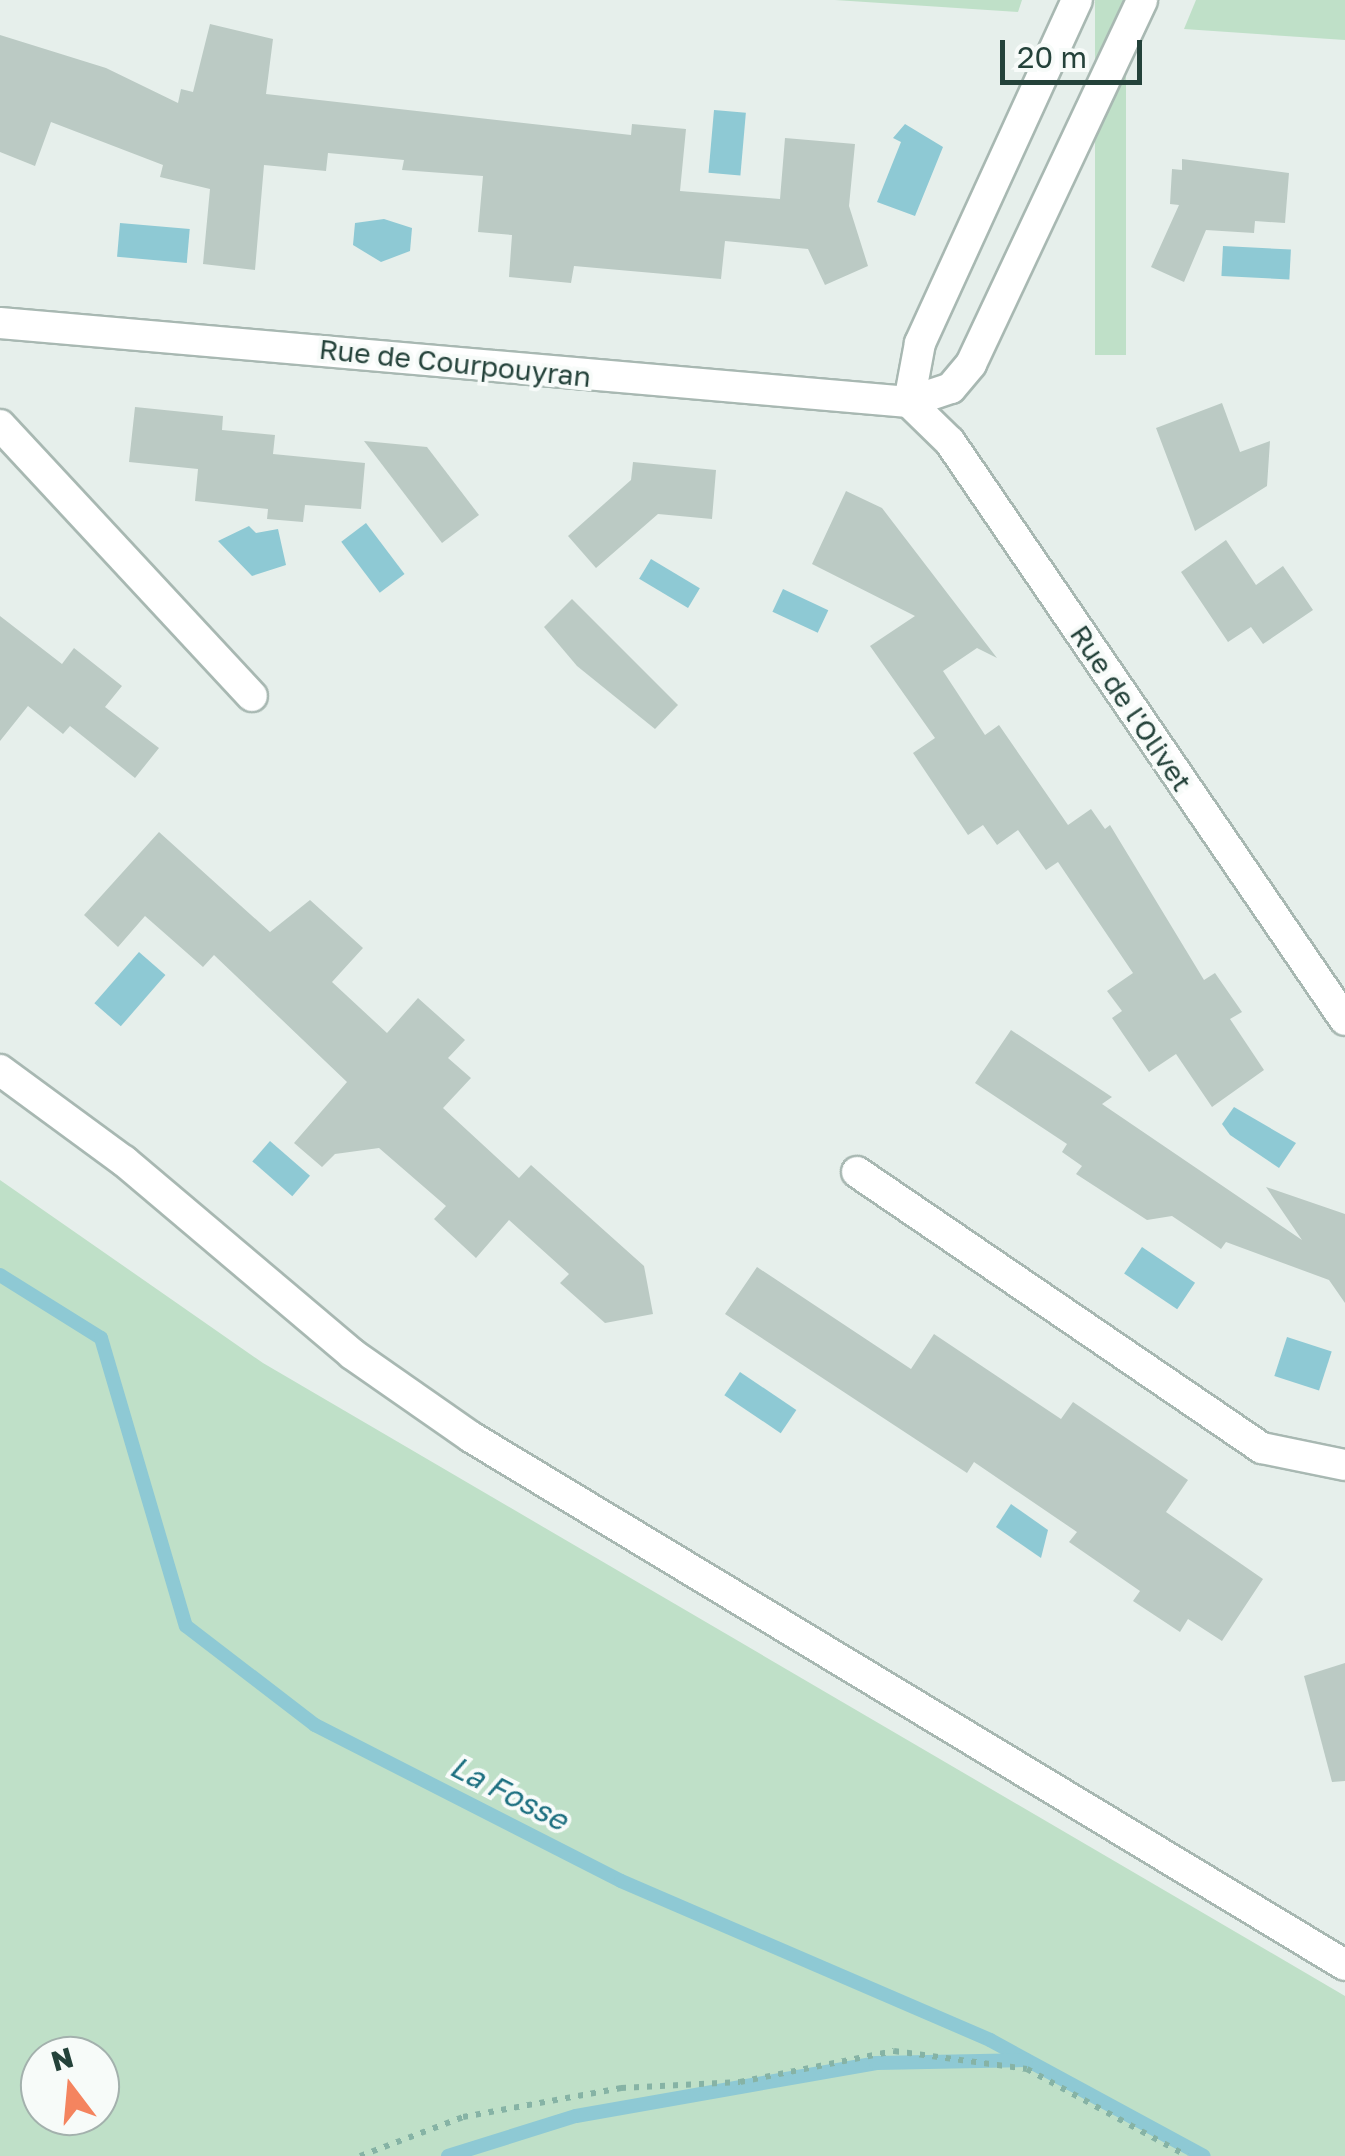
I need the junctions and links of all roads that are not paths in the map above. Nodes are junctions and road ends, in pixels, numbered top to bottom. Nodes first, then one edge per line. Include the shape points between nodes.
1 (1077, 0) edge
2 (1142, 0) edge
3 (0, 323) edge
4 (909, 402) junction
5 (0, 425) edge
6 (252, 696) dead end
7 (1345, 1020) edge
8 (0, 1070) edge
9 (857, 1172) dead end
10 (1345, 1466) edge
11 (1345, 1965) edge

1 - 4 street via 920,343
2 - 4 street via 972,364 950,388
3 - 4 street, Rue de Courpouyran
4 - 7 street, Rue de l'Olivet via 950,442
5 - 6 street
8 - 11 street via 124,1161 299,1313 471,1437
9 - 10 street via 1262,1448

